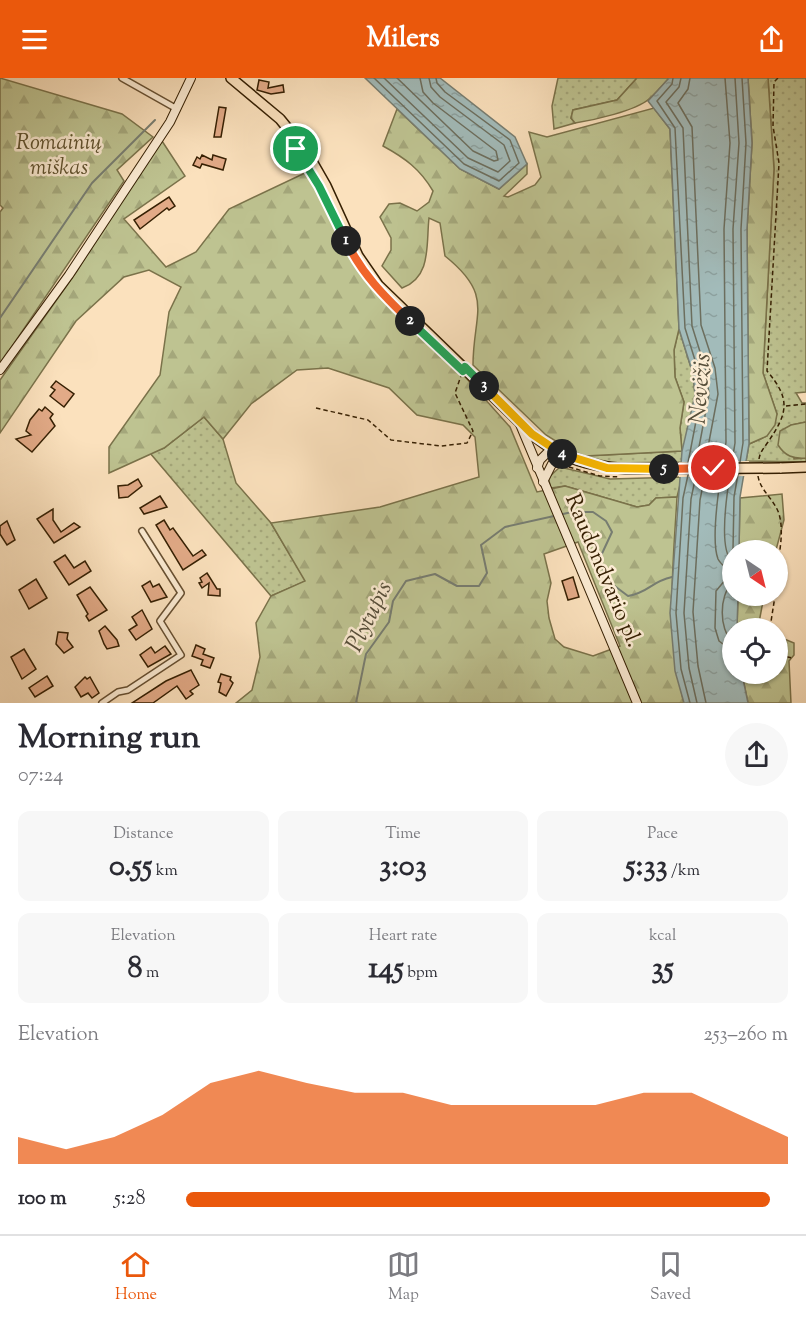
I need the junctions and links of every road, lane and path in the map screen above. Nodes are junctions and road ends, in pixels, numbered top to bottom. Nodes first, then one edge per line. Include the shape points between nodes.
1 (122, 78) edge
2 (191, 78) edge
3 (231, 78) edge
4 (778, 78) edge
5 (177, 109) junction
6 (465, 367) junction
7 (0, 370) edge
8 (806, 404) edge
9 (786, 406) junction
10 (316, 408) dead end
11 (518, 420) junction
12 (551, 448) junction
13 (570, 458) junction
14 (552, 464) junction
15 (806, 467) edge
16 (537, 468) junction
17 (543, 482) junction
18 (142, 531) dead end
19 (781, 540) edge
20 (788, 657) edge
21 (793, 658) dead end
22 (102, 703) edge
23 (637, 703) edge

1 - 5 street
2 - 5 main road
3 - 6 main road, Raudondvario pl. via 280,119 306,151 358,256 378,285
4 - 9 path via 774,82 773,126 779,173 767,371 780,386
5 - 7 main road via 69,275
6 - 10 path via 455,393 473,431 467,443 441,446 391,440 368,420
6 - 11 main road, Raudondvario pl.
8 - 9 path
9 - 19 path via 759,455 758,478 779,511
11 - 12 main road, Raudondvario pl.
11 - 16 main road, Raudondvario pl.
12 - 13 main road, Raudondvario pl.
12 - 14 main road
12 - 16 main road
13 - 14 main road
13 - 15 main road, Raudondvario pl., bridge via 607,468
14 - 17 main road
16 - 17 main road, Raudondvario pl.
17 - 23 main road, Raudondvario pl.
18 - 22 street via 181,593 160,621 181,655
20 - 21 path

